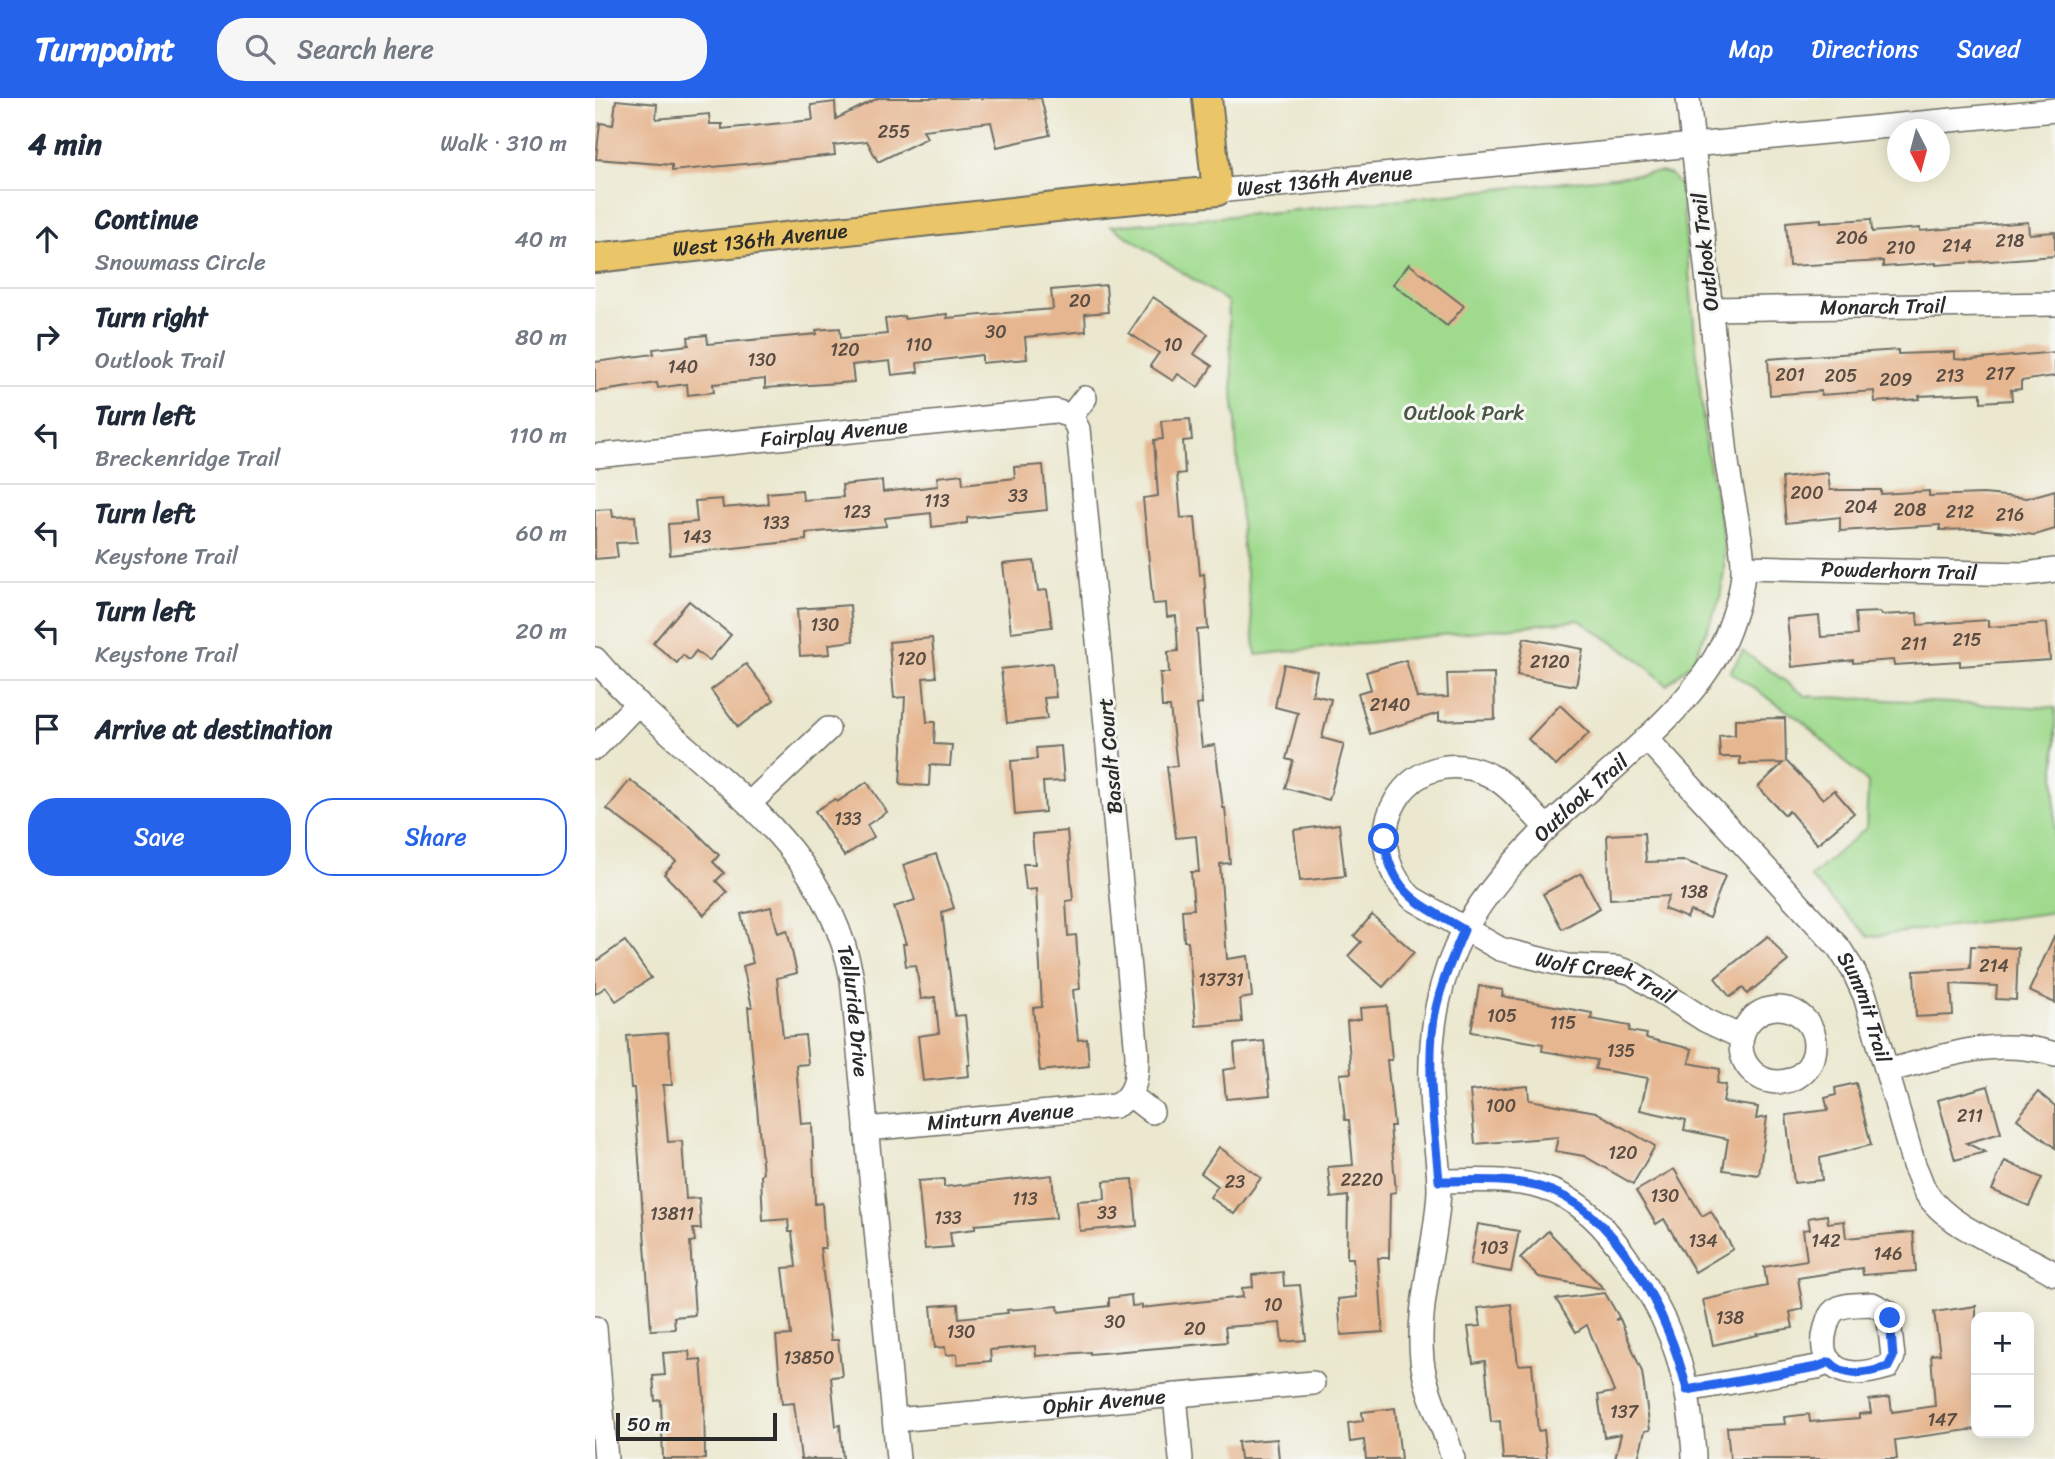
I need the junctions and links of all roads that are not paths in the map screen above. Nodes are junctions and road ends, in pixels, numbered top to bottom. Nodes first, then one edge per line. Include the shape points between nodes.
1 (1207, 98) edge
2 (1688, 98) edge
3 (2055, 110) edge
4 (1693, 144) junction
5 (1217, 191) junction
6 (595, 258) edge
7 (2055, 304) edge
8 (1710, 309) junction
9 (1085, 398) dead end
10 (1071, 416) junction
11 (595, 456) edge
12 (1743, 567) junction
13 (2055, 570) edge
14 (595, 659) edge
15 (638, 703) junction
16 (828, 729) dead end
17 (1646, 738) junction
18 (595, 748) edge
19 (750, 803) junction
20 (1547, 828) junction
21 (1464, 930) junction
22 (1741, 1037) dead end
23 (2055, 1054) edge
24 (1887, 1071) junction
25 (1129, 1095) junction
26 (1152, 1112) dead end
27 (866, 1129) junction
28 (1439, 1181) junction
29 (2055, 1274) edge
30 (595, 1328) edge
31 (1830, 1362) dead end
32 (1313, 1383) dead end
33 (1687, 1390) junction
34 (1175, 1395) junction
35 (895, 1420) junction
36 (606, 1459) edge
37 (898, 1459) edge
38 (1181, 1459) edge
39 (1453, 1459) edge
40 (1694, 1459) edge

1 - 5 main road
2 - 4 street, Outlook Trail
3 - 4 street, West 136th Avenue
4 - 5 street, West 136th Avenue
4 - 8 street, Outlook Trail
5 - 6 main road, West 136th Avenue
7 - 8 street, Monarch Trail
8 - 12 street, Outlook Trail
9 - 10 street
10 - 11 street, Fairplay Avenue via 1055,411
10 - 25 street, Basalt Court via 1078,429 1089,532 1137,1054 1137,1081
12 - 13 street, Powderhorn Trail via 2025,575
12 - 17 street, Outlook Trail via 1729,629 1716,658
14 - 15 street, Telluride Drive
15 - 18 street
15 - 19 street, Telluride Drive
16 - 19 street
17 - 20 street, Outlook Trail
17 - 24 street, Summit Trail via 1839,948 1865,996
19 - 27 street, Telluride Drive via 802,862 839,928 852,979
20 - 21 street, Outlook Trail via 1495,883
20 - 21 street via 1498,780 1473,769 1436,770 1415,779 1400,793 1385,826 1392,873 1412,898
21 - 22 street, Wolf Creek Trail via 1500,949 1539,960 1616,968 1635,964 1705,1020
21 - 28 street, Outlook Trail via 1445,973 1432,1034 1431,1094
23 - 24 street via 2022,1047 1976,1048
24 - 29 street, Summit Trail via 1914,1165 1936,1205 1956,1222
25 - 26 street
25 - 27 street, Minturn Avenue via 1115,1106
27 - 35 street, Telluride Drive
28 - 33 street via 1541,1187 1577,1204 1597,1220 1649,1289 1669,1328
28 - 39 street, Outlook Trail via 1422,1357
30 - 36 street
31 - 33 street
32 - 34 street, Ophir Avenue
33 - 40 street
34 - 35 street, Ophir Avenue
34 - 38 street
35 - 37 street, Telluride Drive

